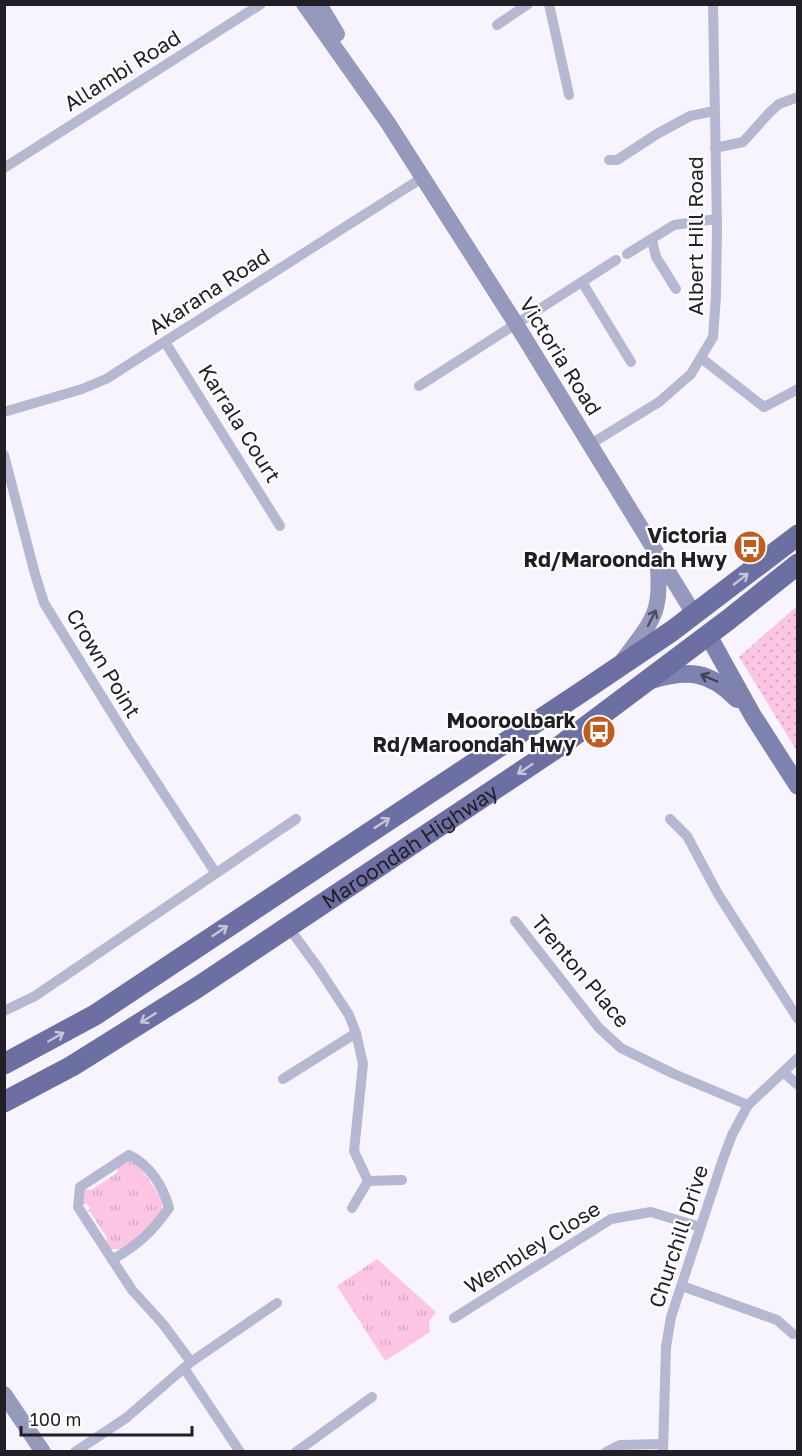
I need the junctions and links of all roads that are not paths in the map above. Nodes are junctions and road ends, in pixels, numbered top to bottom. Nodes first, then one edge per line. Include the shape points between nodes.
1 (261, 4) edge
2 (304, 4) edge
3 (319, 4) edge
4 (528, 4) edge
5 (549, 4) edge
6 (713, 4) edge
7 (497, 25) dead end
8 (569, 95) dead end
9 (798, 97) edge
10 (714, 111) junction
11 (388, 123) junction
12 (715, 148) junction
13 (609, 160) dead end
14 (4, 168) edge
15 (422, 178) junction
16 (716, 219) junction
17 (652, 240) junction
18 (627, 254) dead end
19 (616, 260) dead end
20 (582, 282) junction
21 (676, 289) dead end
22 (516, 324) junction
23 (165, 342) junction
24 (701, 358) junction
25 (631, 362) dead end
26 (419, 386) dead end
27 (798, 389) edge
28 (4, 412) edge
29 (590, 445) junction
30 (4, 455) edge
31 (280, 526) dead end
32 (798, 535) edge
33 (656, 551) junction
34 (798, 564) edge
35 (694, 614) junction
36 (708, 635) junction
37 (619, 666) junction
38 (646, 682) junction
39 (753, 716) junction
40 (798, 786) edge
41 (296, 819) dead end
42 (670, 819) dead end
43 (215, 872) junction
44 (515, 921) dead end
45 (289, 928) junction
46 (4, 1011) edge
47 (798, 1019) edge
48 (356, 1033) junction
49 (798, 1058) edge
50 (4, 1064) edge
51 (783, 1072) junction
52 (283, 1079) dead end
53 (798, 1085) edge
54 (4, 1102) edge
55 (748, 1105) junction
56 (402, 1180) dead end
57 (368, 1181) junction
58 (352, 1208) dead end
59 (700, 1227) junction
60 (112, 1260) junction
61 (682, 1286) junction
62 (277, 1303) dead end
63 (454, 1318) dead end
64 (793, 1334) dead end
65 (188, 1365) junction
66 (4, 1394) edge
67 (372, 1397) dead end
68 (663, 1448) edge
69 (43, 1452) edge
70 (75, 1452) edge
71 (240, 1452) edge
72 (296, 1452) edge
73 (606, 1452) edge

1 - 14 street, Allambi Road
2 - 11 main road, Victoria Road
3 - 11 main road, Victoria Road
4 - 7 street
5 - 8 street
6 - 10 street, Albert Hill Road
9 - 12 street via 779,104 743,142
10 - 12 street, Albert Hill Road
10 - 13 street via 690,116 617,160
11 - 15 main road, Victoria Road
12 - 16 street, Albert Hill Road
15 - 22 main road, Victoria Road
15 - 23 street, Akarana Road
16 - 17 street via 674,225
16 - 24 street, Albert Hill Road via 712,337
17 - 18 street
17 - 21 street via 656,257
19 - 20 street
20 - 22 street
20 - 25 street
22 - 26 street
22 - 29 main road, Victoria Road
23 - 28 street, Akarana Road via 98,383
23 - 31 street, Karrala Court
24 - 27 street via 764,407
24 - 29 street, Albert Hill Road via 691,375 659,402
29 - 33 main road, Victoria Road
30 - 43 street, Crown Point via 44,603
35 -> 32 highway, Maroondah Highway
33 - 35 main road, Victoria Road
37 -> 33 main road via 657,608
34 - 36 highway, Maroondah Highway
35 - 36 highway
35 - 37 highway, Maroondah Highway
36 - 38 highway, Maroondah Highway
36 - 39 main road
50 -> 37 highway, Maroondah Highway via 95,1015
39 -> 38 main road via 722,684 702,675 671,674
38 -> 45 highway, Maroondah Highway via 564,743
39 - 40 main road
41 - 43 street
42 - 47 street via 687,836 718,894
43 - 46 street via 35,996
44 - 55 street, Trenton Place via 599,1029 621,1048
45 - 48 street via 349,1015
45 -> 54 highway, Maroondah Highway via 72,1066
48 - 52 street
48 - 57 street via 363,1064 354,1151
49 - 51 street, Churchill Drive
51 - 53 street
51 - 55 street, Churchill Drive
55 - 59 street, Churchill Drive via 732,1135
56 - 57 street
57 - 58 street
59 - 61 street, Churchill Drive
59 - 63 street, Wembley Close via 651,1212 611,1219
60 - 60 street via 78,1207 80,1187 129,1155 141,1161 164,1191 169,1208 152,1231
60 - 65 street via 132,1290 163,1324
61 - 64 street via 777,1320
61 - 68 street, Churchill Drive via 666,1347
62 - 65 street
65 - 70 street via 126,1418
65 - 71 street
66 - 69 main road
67 - 72 street
68 - 73 street via 620,1445

